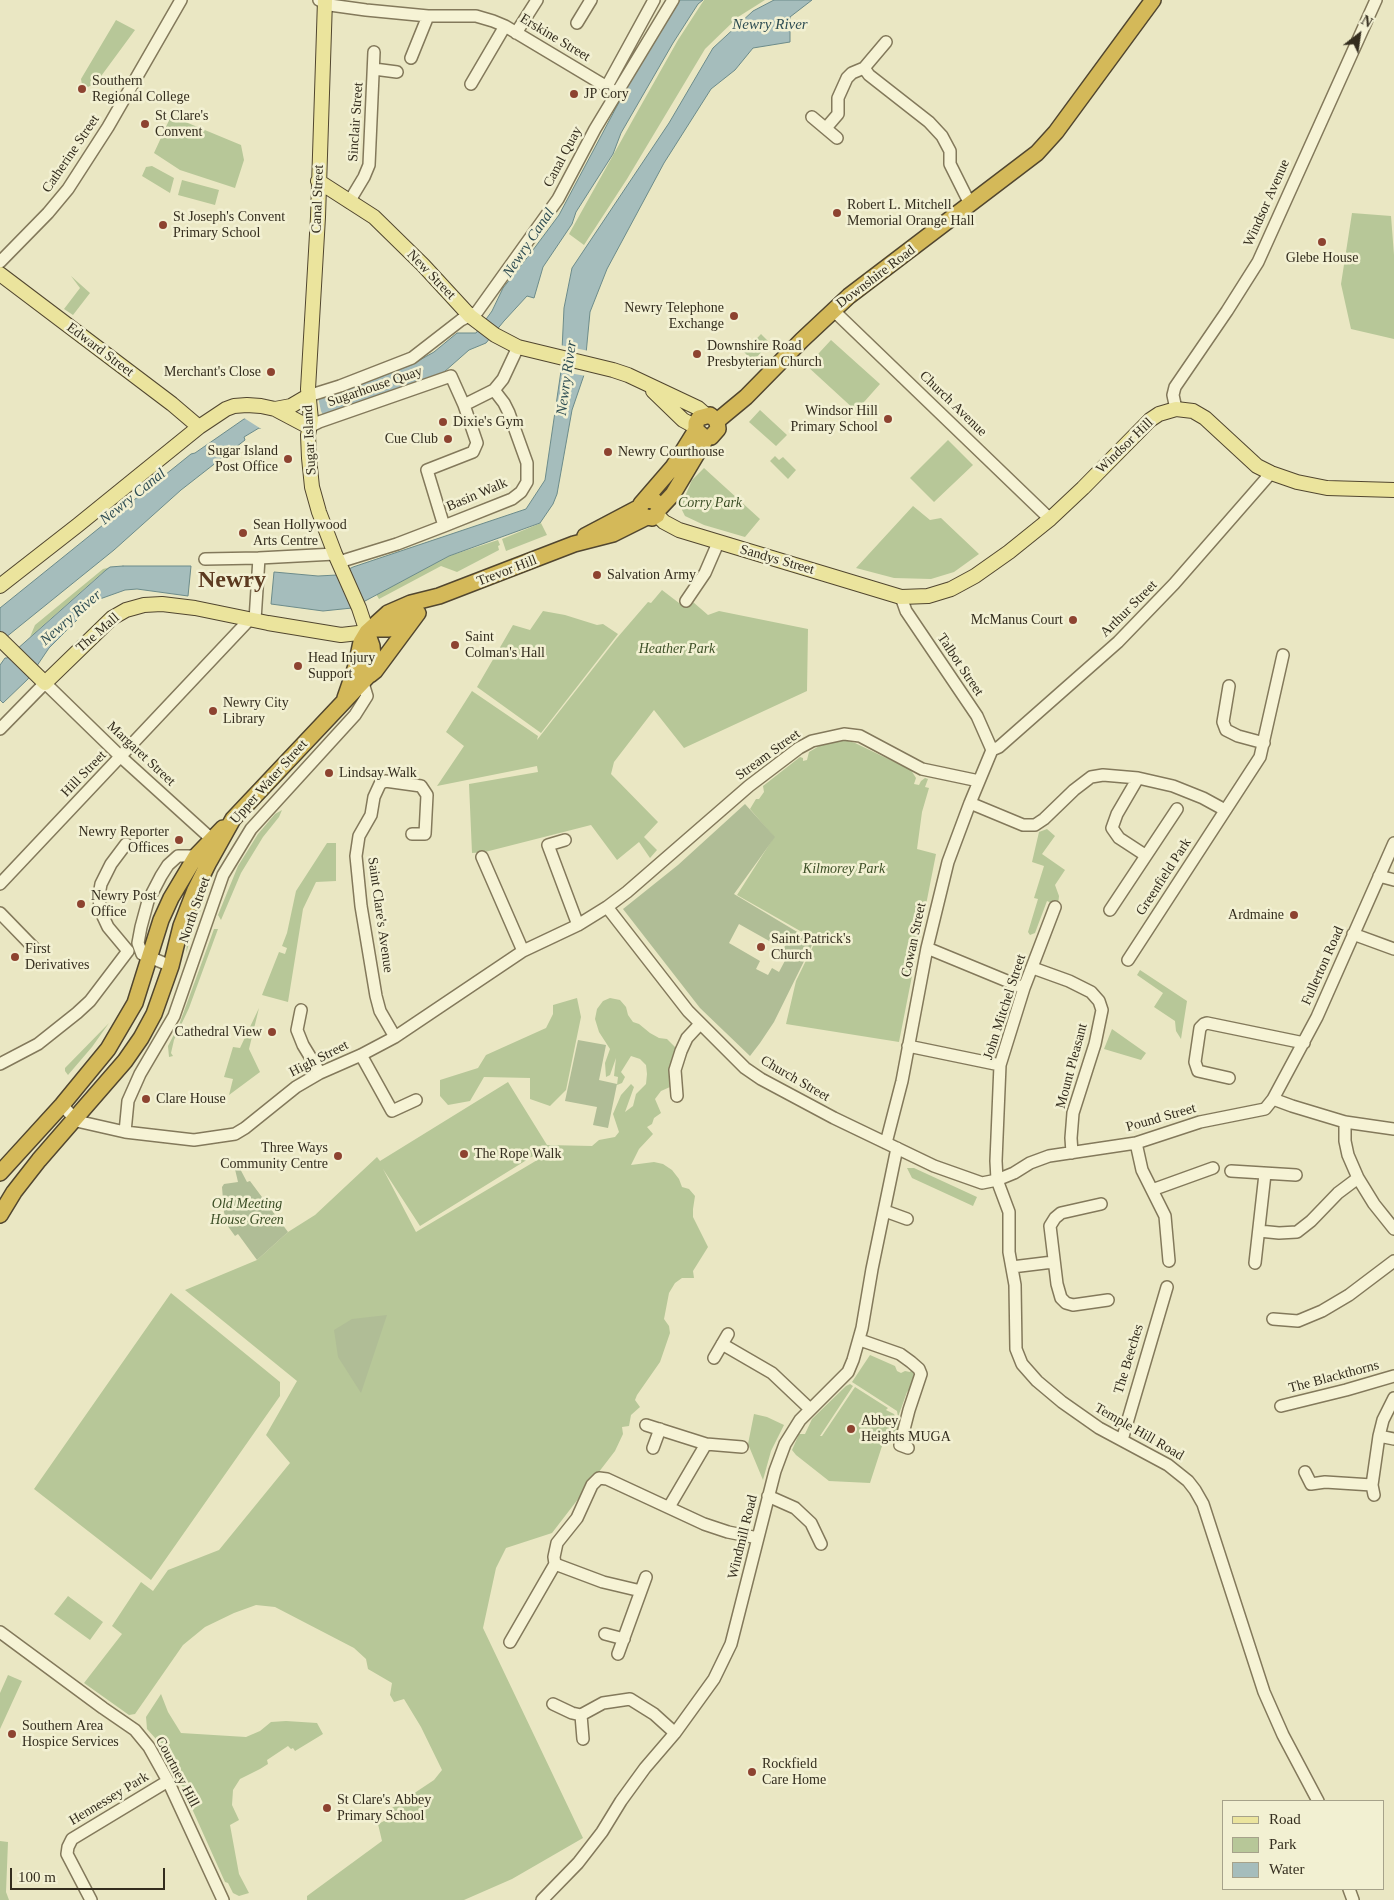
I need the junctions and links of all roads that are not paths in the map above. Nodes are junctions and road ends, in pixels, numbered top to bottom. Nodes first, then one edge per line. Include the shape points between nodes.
1 (181, 0) edge
2 (537, 0) edge
3 (591, 0) edge
4 (654, 0) edge
5 (673, 0) edge
6 (1152, 0) edge
7 (1376, 0) edge
8 (323, 1) edge
9 (428, 16) junction
10 (577, 23) dead end
11 (504, 26) junction
12 (516, 33) junction
13 (886, 42) dead end
14 (374, 52) dead end
15 (411, 58) dead end
16 (374, 68) junction
17 (864, 68) junction
18 (397, 72) dead end
19 (471, 84) dead end
20 (607, 86) junction
21 (617, 93) junction
22 (812, 116) dead end
23 (826, 128) junction
24 (837, 138) dead end
25 (318, 181) junction
26 (348, 202) junction
27 (970, 204) junction
28 (0, 262) edge
29 (0, 274) edge
30 (833, 310) junction
31 (476, 321) junction
32 (518, 347) junction
33 (645, 383) junction
34 (494, 390) junction
35 (306, 398) junction
36 (464, 405) junction
37 (275, 409) junction
38 (1176, 409) junction
39 (711, 418) junction
40 (306, 423) junction
41 (199, 427) junction
42 (700, 431) junction
43 (1271, 473) junction
44 (1394, 490) edge
45 (649, 510) junction
46 (1050, 519) junction
47 (444, 526) junction
48 (718, 543) junction
49 (205, 560) dead end
50 (339, 562) junction
51 (258, 564) junction
52 (0, 586) edge
53 (440, 596) junction
54 (901, 597) junction
55 (686, 601) dead end
56 (418, 613) junction
57 (254, 616) junction
58 (369, 631) junction
59 (5, 644) edge
60 (1283, 655) dead end
61 (40, 678) junction
62 (361, 679) junction
63 (1229, 686) dead end
64 (0, 729) edge
65 (1264, 743) junction
66 (992, 750) junction
67 (121, 757) junction
68 (1138, 778) junction
69 (979, 781) junction
70 (970, 803) junction
71 (1176, 808) dead end
72 (1224, 810) junction
73 (412, 834) dead end
74 (564, 840) dead end
75 (215, 842) junction
76 (1394, 843) edge
77 (126, 844) dead end
78 (1145, 855) junction
79 (482, 857) dead end
80 (1379, 876) junction
81 (1394, 880) edge
82 (0, 884) edge
83 (607, 907) junction
84 (1055, 907) dead end
85 (1110, 910) dead end
86 (0, 913) edge
87 (578, 925) junction
88 (1353, 934) junction
89 (34, 948) dead end
90 (927, 948) junction
91 (1394, 949) edge
92 (128, 951) junction
93 (524, 951) junction
94 (146, 956) junction
95 (1128, 960) dead end
96 (171, 966) junction
97 (1033, 968) junction
98 (1024, 988) junction
99 (301, 1010) dead end
100 (700, 1024) junction
101 (395, 1037) junction
102 (1304, 1043) junction
103 (908, 1046) junction
104 (361, 1055) junction
105 (0, 1064) edge
106 (1000, 1065) junction
107 (320, 1073) junction
108 (1229, 1078) dead end
109 (677, 1096) dead end
110 (1273, 1099) junction
111 (416, 1100) dead end
112 (62, 1105) junction
113 (75, 1119) junction
114 (1345, 1122) junction
115 (1394, 1129) edge
116 (125, 1132) junction
117 (1136, 1143) junction
118 (892, 1145) junction
119 (1072, 1153) junction
120 (1213, 1168) dead end
121 (1231, 1172) dead end
122 (0, 1173) edge
123 (1265, 1174) junction
124 (1296, 1175) dead end
125 (1358, 1178) junction
126 (997, 1180) junction
127 (1152, 1190) junction
128 (1101, 1204) dead end
129 (885, 1211) junction
130 (0, 1215) edge
131 (907, 1219) dead end
132 (1394, 1229) edge
133 (1259, 1231) junction
134 (1169, 1261) dead end
135 (1394, 1261) edge
136 (1054, 1262) junction
137 (1255, 1263) dead end
138 (1012, 1267) junction
139 (1167, 1287) dead end
140 (1108, 1300) dead end
141 (1273, 1320) dead end
142 (860, 1340) junction
143 (714, 1358) dead end
144 (1394, 1376) edge
145 (1394, 1398) edge
146 (1281, 1406) dead end
147 (810, 1409) junction
148 (646, 1425) dead end
149 (660, 1429) junction
150 (1379, 1436) junction
151 (1394, 1439) edge
152 (1122, 1440) junction
153 (706, 1444) junction
154 (742, 1447) dead end
155 (653, 1448) dead end
156 (908, 1448) dead end
157 (1305, 1472) dead end
158 (768, 1496) junction
159 (669, 1507) junction
160 (758, 1538) junction
161 (820, 1544) dead end
162 (555, 1564) junction
163 (646, 1577) dead end
164 (641, 1591) junction
165 (0, 1632) edge
166 (605, 1634) dead end
167 (624, 1639) junction
168 (510, 1642) dead end
169 (618, 1654) dead end
170 (554, 1704) dead end
171 (580, 1715) junction
172 (674, 1734) junction
173 (583, 1739) dead end
174 (168, 1781) junction
175 (1317, 1800) edge
176 (91, 1900) edge
177 (223, 1900) edge
178 (542, 1900) edge

1 - 28 street, Catherine Street via 108,127 68,189
2 - 12 street
3 - 10 street
4 - 20 street
5 - 21 street, Canal Quay
6 - 27 highway, Downshire Road via 1038,153
7 - 38 street, Windsor Avenue via 1258,262 1176,387 1173,395
8 - 9 street, Erskine Street via 366,10
8 - 25 main road, Canal Street
9 - 11 street, Erskine Street via 476,16
9 - 15 street
11 - 12 street, Erskine Street
11 - 19 street
12 - 20 street, Erskine Street
13 - 17 street
14 - 16 street, Sinclair Street
16 - 18 street, Sinclair Street
16 - 26 street, Sinclair Street via 369,165
17 - 23 street via 847,78 838,98 838,114
17 - 27 street via 936,128 950,151 950,164
20 - 21 street, Erskine Street
21 - 31 street, Canal Quay via 580,154 558,199 481,307
22 - 23 street
23 - 24 street
25 - 26 main road, New Street
25 - 35 main road, Canal Street
26 - 31 main road, New Street via 374,217
27 - 30 highway, Downshire Road
29 - 41 main road, Edward Street
30 - 39 highway, Downshire Road via 746,397
30 - 46 street, Church Avenue
31 - 32 main road, New Street
31 - 35 street, Canal Quay via 461,320 412,358
32 - 33 main road, New Street via 613,370
32 - 34 street
33 - 39 main road via 698,408
33 - 42 main road via 683,420
34 - 36 street
34 - 47 street, Basin Walk via 509,413 527,463 528,482 512,499
35 - 37 main road via 291,406
35 - 40 main road, Sugar Island
36 - 40 street, Sugarhouse Quay via 451,376 319,422
36 - 47 street via 476,443 473,452 427,470
37 - 40 main road
37 - 41 main road via 234,406
38 - 43 main road via 1193,411 1205,418 1257,466
38 - 46 main road, Windsor Hill via 1150,420
39 - 42 highway, Downshire Road via 718,426 716,432
40 - 50 main road, Sugar Island via 312,487
41 - 52 main road
42 - 45 highway, Downshire Road via 673,467
43 - 44 main road via 1327,488
43 - 66 street, Arthur Street via 1174,584 1118,642
45 - 48 main road, Sandys Street via 679,530
45 - 53 highway, Trevor Hill via 613,534 574,544
46 - 54 main road, Windsor Hill via 1009,552 951,589 928,596
47 - 50 street, Basin Walk
48 - 54 main road, Sandys Street
48 - 55 street via 705,573
49 - 51 street, Basin Walk
50 - 51 street, Basin Walk
50 - 58 main road, Sugar Island
51 - 57 street
53 - 56 highway, Trevor Hill
53 - 58 highway, Trevor Hill via 388,613
54 - 66 street, Talbot Street via 906,611 977,716
56 - 58 highway, Trevor Hill via 388,628
56 - 62 highway via 375,671
57 - 58 main road, The Mall via 341,635
57 - 61 main road, The Mall via 162,604 126,610
57 - 67 street, Hill Street
58 - 62 highway, Upper Water Street via 361,642 356,666
59 - 61 main road
60 - 65 street, Greenfield Park
61 - 64 street, The Mall
61 - 67 street, Margaret Street
62 - 75 highway, Upper Water Street via 233,818
62 - 116 street, North Street via 367,696 355,715 251,829 223,875 174,1016 128,1101
63 - 65 street via 1223,722 1226,730
65 - 72 street, Greenfield Park via 1260,758
66 - 69 street, Cowan Street
67 - 75 street, Margaret Street
67 - 82 street, Hill Street
68 - 70 street via 1091,777 1035,825 1023,825
68 - 72 street via 1173,786
68 - 78 street, Greenfield Park via 1112,828 1119,838
69 - 70 street, Cowan Street
69 - 83 street, Stream Street via 922,769 860,736 844,734 812,741 749,786
70 - 90 street, Cowan Street via 948,862
71 - 78 street, Greenfield Park
72 - 95 street, Greenfield Park
73 - 101 street, Saint Clare's Avenue via 426,834 428,795 421,786 385,781 374,797 359,836 356,856 376,996 380,1011
74 - 87 street via 548,845
75 - 94 highway via 196,856 171,898
75 - 96 highway, Upper Water Street via 182,926
76 - 80 street, Fullerton Road
77 - 92 street via 110,864 99,895 100,910 108,927
78 - 85 street, Greenfield Park
79 - 93 street
80 - 81 street
80 - 88 street, Fullerton Road
83 - 87 street, High Street
83 - 100 street, Church Street
84 - 97 street, John Mitchel Street
86 - 89 street
87 - 93 street, High Street
88 - 91 street
88 - 102 street, Fullerton Road
90 - 98 street
90 - 103 street, Cowan Street
92 - 94 street
92 - 105 street via 77,1013 38,1044
93 - 101 street, High Street
94 - 96 street
94 - 112 highway via 130,1014 100,1060
96 - 113 highway, Upper Water Street via 154,1014 141,1038 126,1061
97 - 98 street, John Mitchel Street
97 - 119 street, Mount Pleasant via 1091,992 1102,1010 1073,1113
98 - 106 street, John Mitchel Street
99 - 107 street via 297,1030
100 - 109 street via 686,1038 680,1051 675,1070
100 - 118 street, Church Street via 745,1068 761,1079
101 - 104 street, High Street
102 - 108 street via 1204,1024 1200,1028 1195,1062 1198,1071
102 - 110 street, Fullerton Road
103 - 106 street
103 - 118 street, Cowan Street
104 - 107 street, High Street
104 - 111 street via 392,1110
106 - 126 street, John Mitchel Street via 995,1145
107 - 116 street, High Street via 288,1092 235,1134 194,1140
110 - 114 street
110 - 117 street, Pound Street via 1265,1109 1200,1122
112 - 113 street
112 - 122 highway
113 - 116 street, High Street
113 - 130 highway, Upper Water Street via 38,1160
114 - 115 street
114 - 125 street via 1348,1155
117 - 119 street, Pound Street
117 - 127 street via 1142,1170
118 - 126 street, Church Street via 968,1179 982,1183
118 - 129 street, Windmill Road
119 - 126 street, Pound Street via 1049,1156
120 - 127 street
121 - 123 street
123 - 124 street
123 - 133 street
125 - 132 street
125 - 133 street via 1297,1232
126 - 138 street, Temple Hill Road via 1009,1212
127 - 134 street via 1165,1216
128 - 136 street via 1055,1218 1050,1226
129 - 131 street
129 - 142 street, Windmill Road
133 - 137 street
135 - 141 street via 1322,1311 1298,1320
136 - 138 street
136 - 140 street via 1061,1298 1066,1303
138 - 152 street, Temple Hill Road via 1016,1349 1022,1364 1062,1402
139 - 152 street, The Beeches
142 - 147 street, Windmill Road via 848,1372
142 - 156 street via 900,1354 922,1374 900,1445
143 - 147 street via 725,1339 772,1373
144 - 146 street, The Blackthorns
145 - 150 street
147 - 158 street, Windmill Road via 784,1444
148 - 149 street
149 - 153 street
149 - 155 street
150 - 151 street
150 - 157 street via 1373,1490 1325,1482 1311,1484
152 - 175 street, Temple Hill Road via 1176,1470 1199,1497 1264,1692
153 - 154 street
153 - 159 street
158 - 160 street, Windmill Road
158 - 161 street via 795,1508 811,1523
159 - 160 street via 704,1524
159 - 162 street via 599,1478 592,1485 577,1518 557,1543
160 - 172 street, Windmill Road via 731,1644 714,1679
162 - 164 street
162 - 168 street
163 - 164 street
164 - 167 street
165 - 174 street, Courtney Hill via 135,1730
166 - 167 street
167 - 169 street
170 - 171 street
171 - 172 street via 603,1703 630,1699 654,1714
171 - 173 street
172 - 178 street, Windmill Road via 645,1768 578,1863
174 - 176 street, Hennessey Park via 72,1838 67,1854
174 - 177 street, Courtney Hill

